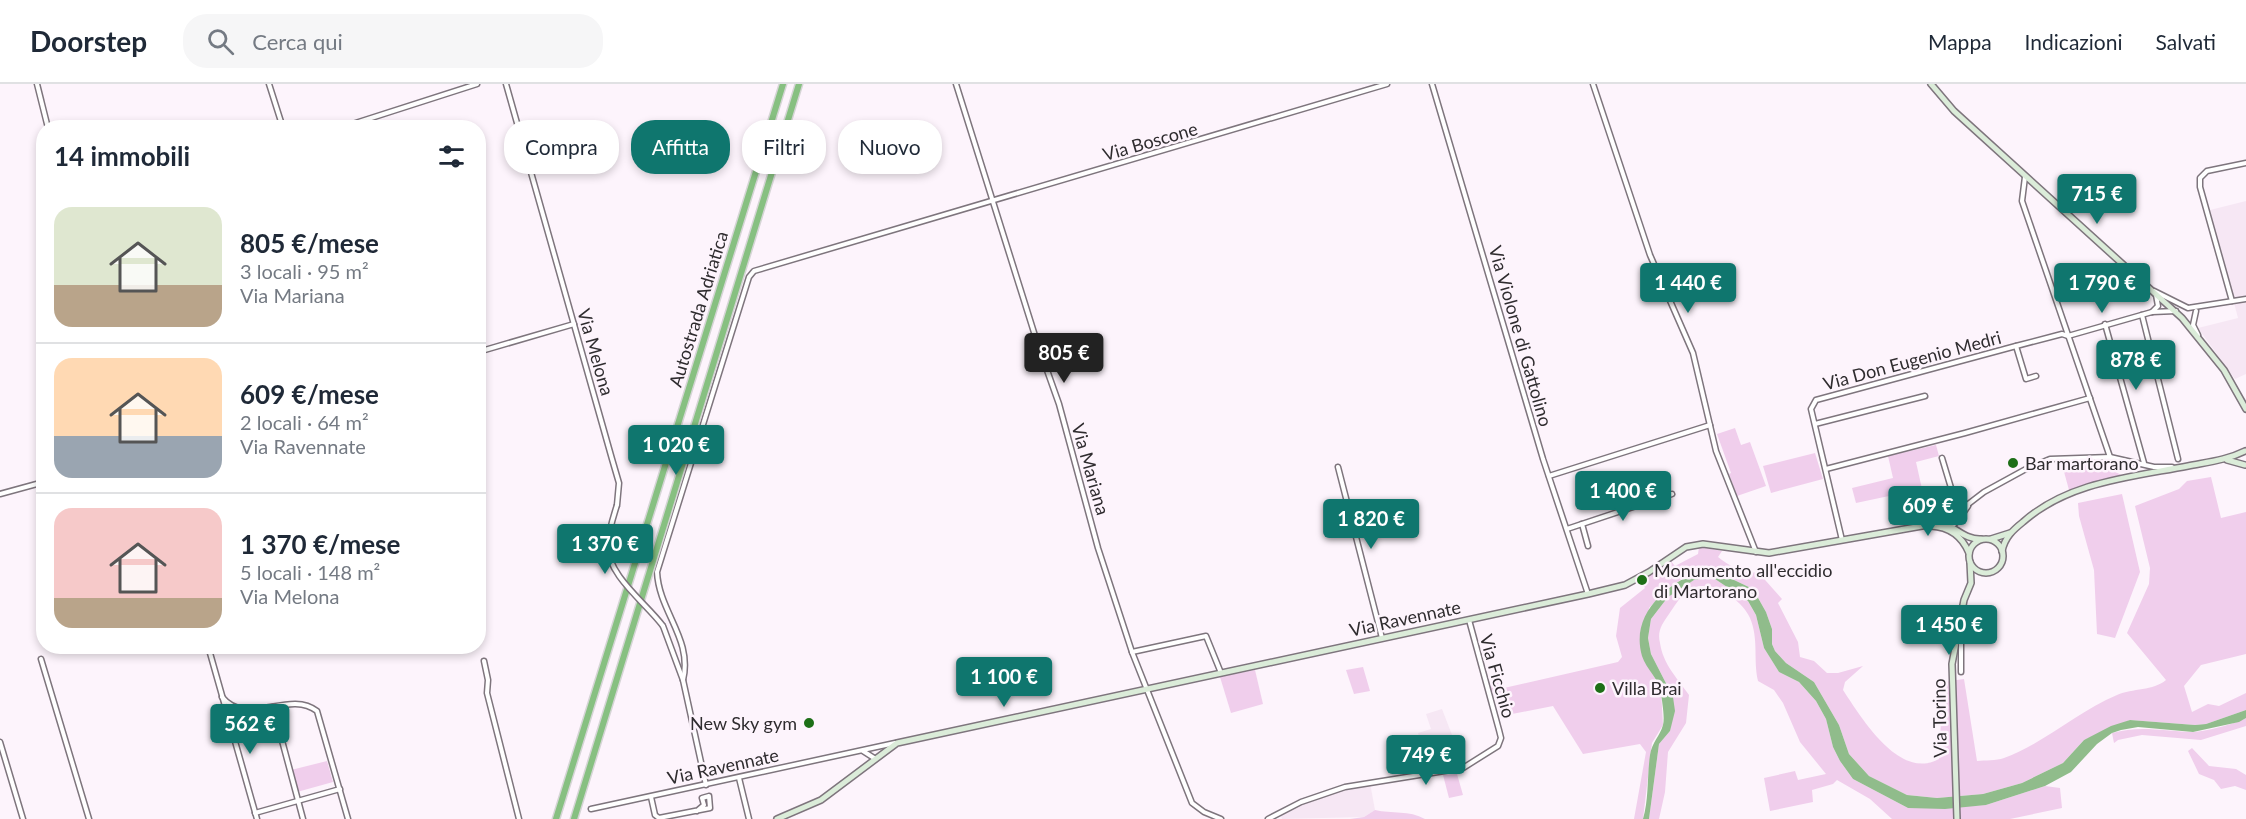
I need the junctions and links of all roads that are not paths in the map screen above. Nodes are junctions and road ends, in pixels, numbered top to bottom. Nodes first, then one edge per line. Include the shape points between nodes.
1 (37, 84) edge
2 (269, 84) edge
3 (477, 84) edge
4 (506, 84) edge
5 (783, 84) edge
6 (799, 84) edge
7 (956, 84) edge
8 (1387, 84) edge
9 (1432, 84) edge
10 (1593, 84) edge
11 (1931, 84) edge
12 (46, 120) edge
13 (280, 120) edge
14 (365, 120) edge
15 (2246, 163) edge
16 (2025, 177) junction
17 (993, 199) junction
18 (2154, 291) junction
19 (2246, 299) edge
20 (2232, 301) junction
21 (2202, 306) junction
22 (2188, 308) junction
23 (2176, 311) junction
24 (2196, 311) junction
25 (2152, 312) junction
26 (2142, 315) junction
27 (2182, 318) junction
28 (574, 324) junction
29 (2105, 324) junction
30 (2068, 336) junction
31 (2198, 336) junction
32 (2016, 346) junction
33 (486, 350) edge
34 (2036, 376) dead end
35 (1925, 396) dead end
36 (2091, 398) junction
37 (2246, 410) edge
38 (1815, 424) junction
39 (1710, 425) junction
40 (2246, 451) edge
41 (2110, 457) junction
42 (1942, 458) dead end
43 (2178, 459) dead end
44 (2226, 459) junction
45 (2144, 463) junction
46 (2246, 466) edge
47 (1338, 467) dead end
48 (2178, 468) junction
49 (1826, 469) junction
50 (1549, 476) junction
51 (36, 484) edge
52 (0, 494) edge
53 (1672, 494) dead end
54 (1970, 504) junction
55 (1956, 513) junction
56 (1960, 519) junction
57 (1928, 523) junction
58 (1582, 524) junction
59 (1911, 526) junction
60 (1950, 527) junction
61 (1567, 529) junction
62 (1960, 531) junction
63 (2012, 532) junction
64 (1981, 539) junction
65 (1990, 539) junction
66 (1842, 540) junction
67 (1588, 546) dead end
68 (2002, 551) junction
69 (1756, 553) junction
70 (1969, 554) junction
71 (1970, 562) junction
72 (1987, 572) junction
73 (1971, 583) junction
74 (1588, 594) junction
75 (1469, 620) junction
76 (1382, 639) junction
77 (1961, 641) dead end
78 (1955, 648) junction
79 (1132, 652) junction
80 (209, 654) edge
81 (1960, 656) junction
82 (40, 659) dead end
83 (484, 661) dead end
84 (1961, 672) dead end
85 (1221, 674) junction
86 (683, 680) junction
87 (1147, 690) junction
88 (222, 697) junction
89 (273, 707) junction
90 (0, 742) edge
91 (897, 743) junction
92 (861, 750) junction
93 (874, 758) junction
94 (739, 778) junction
95 (706, 785) junction
96 (339, 789) junction
97 (651, 797) junction
98 (298, 800) junction
99 (591, 809) dead end
100 (697, 811) junction
101 (255, 813) junction
102 (23, 819) edge
103 (89, 819) edge
104 (257, 819) edge
105 (303, 819) edge
106 (348, 819) edge
107 (519, 819) edge
108 (556, 819) edge
109 (574, 819) edge
110 (750, 819) edge
111 (777, 819) edge
112 (1221, 819) edge
113 (1268, 819) edge
114 (1957, 819) edge

1 - 12 street
2 - 13 street
3 - 14 street
4 - 28 street, Via Melona
5 - 108 highway, Autostrada Adriatica
6 - 109 highway, Autostrada Adriatica
7 - 17 street, Via Mariana
8 - 17 street, Via Boscone
9 - 50 street, Via Violone di Gattolino
10 - 39 street via 1650,255 1693,353
11 - 16 main road via 1954,111
15 - 20 street via 2207,171 2200,178
16 - 18 main road
16 - 30 street via 2022,201
17 - 79 street, Via Mariana
17 - 86 street, Via Boscone via 762,267 749,277 657,572 658,588 680,634 686,668
18 - 22 street
18 - 23 main road
18 - 25 street via 2159,302
19 - 20 street
20 - 21 street
21 - 22 street
21 - 24 street
22 - 27 street
23 - 25 street, Via Don Eugenio Medri
23 - 27 main road
24 - 27 street
24 - 31 street via 2193,325
25 - 26 street, Via Don Eugenio Medri
26 - 29 street, Via Don Eugenio Medri
26 - 43 street
27 - 31 main road
28 - 33 street
28 - 86 street, Via Melona, bridge via 619,483 609,534 610,560 617,574 663,627
29 - 30 street, Via Don Eugenio Medri
29 - 45 street
30 - 32 street, Via Don Eugenio Medri via 2062,334
30 - 36 street
31 - 37 main road via 2228,375
32 - 34 street via 2026,379
32 - 38 street, Via Don Eugenio Medri via 1816,400 1811,409
35 - 38 street
36 - 41 street
36 - 49 street
38 - 49 street, Via Don Eugenio Medri
39 - 50 street
39 - 69 street via 1716,451
40 - 44 main road, Via Ravennate
40 - 46 main road
41 - 45 street, Via Ravennate
41 - 54 street, Via Ravennate via 2044,461 1984,492
42 - 55 street
44 - 46 main road, Via Ravennate
44 - 48 main road, Via Ravennate
45 - 48 street, Via Ravennate
47 - 76 street
48 - 63 main road via 2076,491 2047,505
49 - 66 street, Via Don Eugenio Medri
50 - 61 street, Via Violone di Gattolino
51 - 52 street
53 - 58 street
54 - 55 street, Via Ravennate
54 - 56 street, Via Ravennate
55 - 57 street, Via Ravennate
55 - 60 street
56 - 60 street, Via Ravennate
56 - 62 street
57 - 59 main road, Via Ravennate
57 - 60 main road, Via Ravennate
58 - 61 street
58 - 67 street
59 - 60 main road, Via Ravennate
59 - 66 main road, Via Ravennate
60 - 62 main road, Via Ravennate
60 - 70 main road
61 - 74 street, Via Violone di Gattolino
62 - 64 main road, Via Ravennate via 1969,538
63 - 65 main road
63 - 68 main road
64 - 65 main road
64 - 70 main road
65 - 68 main road
66 - 69 main road, Via Ravennate
68 - 72 main road via 2001,563
69 - 74 main road, Via Ravennate via 1702,544 1686,547 1625,585
70 - 71 main road
71 - 72 main road via 1977,570
71 - 73 main road, Via Torino
72 - 73 main road
73 - 78 main road, Via Torino
74 - 75 main road, Via Ravennate
75 - 76 main road, Via Ravennate
75 - 113 street, Via Ficchio via 1501,738 1498,746 1463,768 1345,787 1301,802
76 - 85 main road, Via Ravennate
77 - 81 street
78 - 81 street
78 - 114 main road, Via Torino via 1952,664
79 - 85 street via 1206,636
79 - 87 street, Via Mariana
80 - 88 street
81 - 84 street
82 - 103 street
83 - 107 street via 487,693
85 - 87 main road, Via Ravennate
86 - 95 street, Via Melona
87 - 91 main road, Via Ravennate
87 - 112 street via 1192,803
88 - 89 street via 241,710
88 - 101 street
89 - 96 street via 303,703 317,711
89 - 98 street
90 - 102 street
91 - 92 street, Via Ravennate
91 - 93 main road, Via Ravennate
92 - 93 street
92 - 94 street, Via Ravennate
93 - 111 main road, Via Ravennate via 821,800
94 - 95 street, Via Ravennate
94 - 110 street
95 - 97 street, Via Ravennate
96 - 98 street
96 - 106 street
97 - 99 street, Via Ravennate
97 - 100 street via 659,818
98 - 101 street
98 - 105 street
100 - 100 street via 710,808 710,796 702,798 704,805
101 - 104 street

